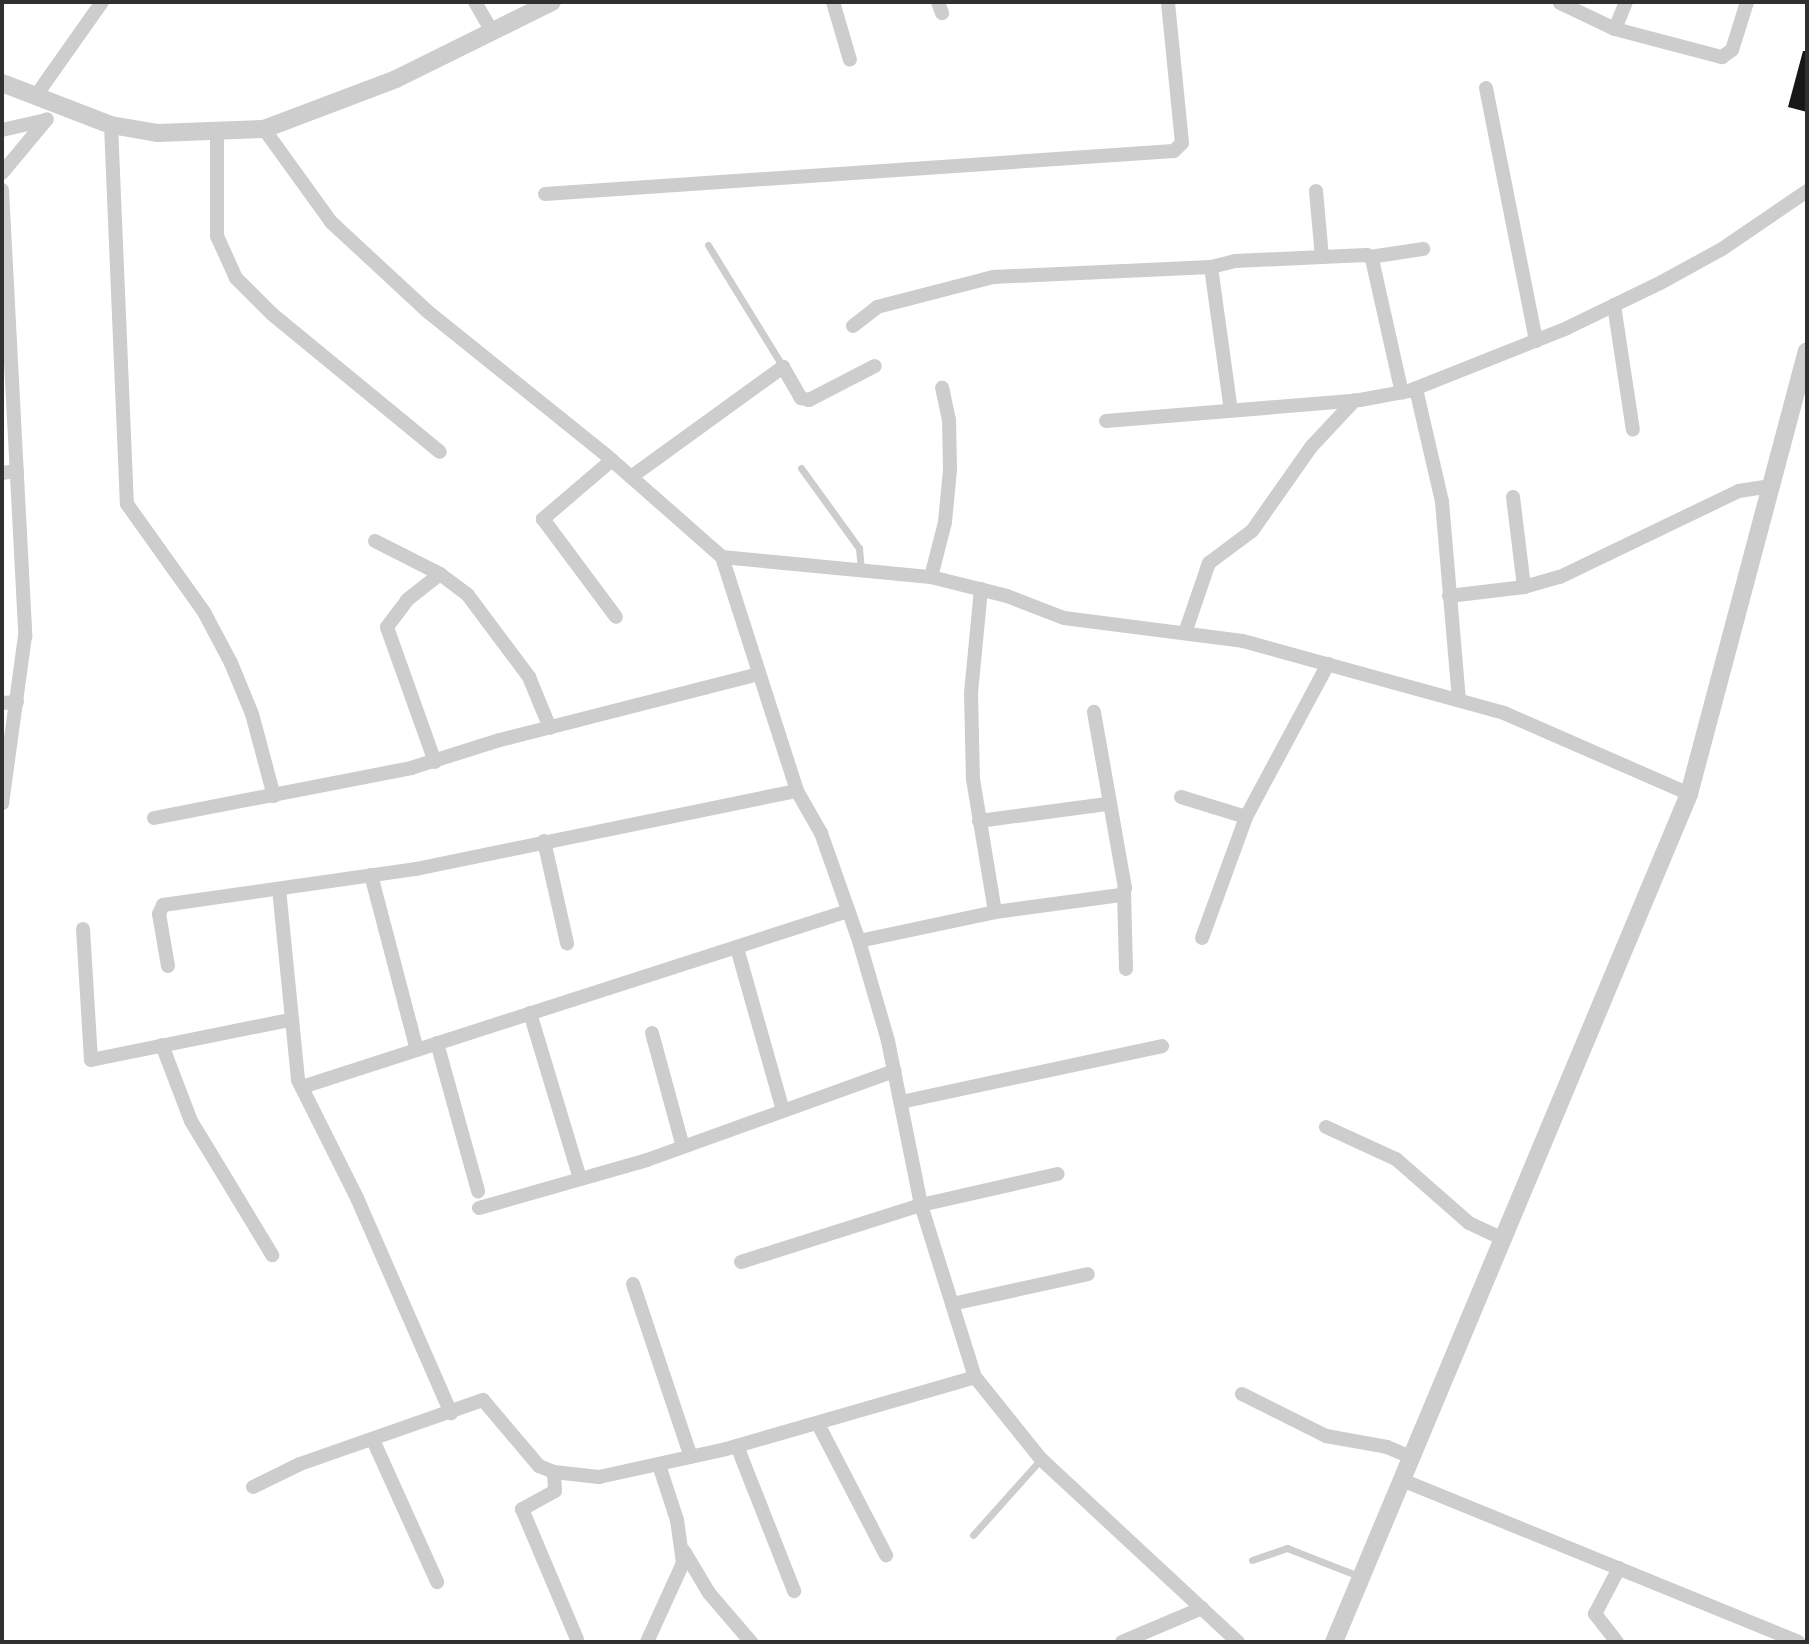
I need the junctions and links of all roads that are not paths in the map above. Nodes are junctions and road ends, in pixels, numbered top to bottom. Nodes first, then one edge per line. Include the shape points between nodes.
1 (102, 2) edge
2 (475, 2) edge
3 (552, 2) edge
4 (834, 2) edge
5 (1168, 2) edge
6 (1626, 2) edge
7 (1747, 2) edge
8 (1560, 3) edge
9 (1615, 29) junction
10 (492, 31) junction
11 (850, 60) dead end
12 (2, 83) edge
13 (1486, 88) dead end
14 (35, 97) junction
15 (54, 113) junction
16 (111, 125) junction
17 (264, 129) junction
18 (2, 131) edge
19 (216, 133) junction
20 (2, 173) edge
21 (2, 190) edge
22 (1316, 191) dead end
23 (1807, 191) edge
24 (545, 194) dead end
25 (708, 245) dead end
26 (1423, 249) dead end
27 (1322, 257) junction
28 (1370, 257) junction
29 (1211, 267) junction
30 (1614, 305) junction
31 (853, 326) dead end
32 (5, 332) edge
33 (1536, 341) junction
34 (1807, 351) edge
35 (783, 366) junction
36 (875, 366) dead end
37 (942, 388) dead end
38 (1409, 391) junction
39 (1355, 400) junction
40 (1231, 411) junction
41 (1107, 421) dead end
42 (1633, 430) dead end
43 (440, 452) dead end
44 (612, 460) junction
45 (801, 468) dead end
46 (9, 472) edge
47 (631, 477) junction
48 (1771, 486) junction
49 (1513, 496) dead end
50 (375, 541) dead end
51 (722, 557) junction
52 (861, 570) junction
53 (440, 574) junction
54 (931, 577) junction
55 (1524, 587) junction
56 (981, 589) junction
57 (1449, 596) junction
58 (616, 617) dead end
59 (1186, 630) junction
60 (1328, 664) junction
61 (759, 674) junction
62 (1459, 701) junction
63 (9, 702) edge
64 (1094, 712) dead end
65 (550, 728) junction
66 (435, 762) junction
67 (797, 790) junction
68 (1689, 794) junction
69 (2, 796) edge
70 (274, 796) junction
71 (1181, 797) dead end
72 (1107, 804) junction
73 (1246, 817) junction
74 (154, 818) dead end
75 (979, 821) junction
76 (544, 841) junction
77 (371, 875) junction
78 (279, 889) junction
79 (1124, 892) junction
80 (848, 911) junction
81 (995, 912) junction
82 (83, 929) dead end
83 (1202, 938) dead end
84 (859, 940) junction
85 (567, 943) dead end
86 (737, 948) junction
87 (168, 966) dead end
88 (1126, 969) dead end
89 (530, 1013) junction
90 (289, 1020) junction
91 (652, 1033) dead end
92 (437, 1043) junction
93 (162, 1045) junction
94 (1162, 1046) dead end
95 (417, 1050) junction
96 (894, 1071) junction
97 (302, 1087) junction
98 (901, 1102) junction
99 (783, 1111) junction
100 (1326, 1127) dead end
101 (683, 1147) junction
102 (1058, 1174) dead end
103 (580, 1179) junction
104 (478, 1191) dead end
105 (921, 1205) junction
106 (479, 1208) dead end
107 (1503, 1239) junction
108 (272, 1255) dead end
109 (741, 1262) dead end
110 (1088, 1274) dead end
111 (633, 1284) dead end
112 (952, 1304) junction
113 (975, 1377) junction
114 (1242, 1394) dead end
115 (451, 1413) junction
116 (818, 1424) junction
117 (373, 1440) junction
118 (737, 1446) junction
119 (691, 1457) junction
120 (1411, 1457) junction
121 (1041, 1459) junction
122 (659, 1465) junction
123 (554, 1472) junction
124 (1402, 1480) junction
125 (253, 1486) dead end
126 (973, 1535) dead end
127 (682, 1548) junction
128 (886, 1555) dead end
129 (1252, 1560) dead end
130 (1619, 1567) junction
131 (1361, 1577) junction
132 (437, 1582) dead end
133 (794, 1591) dead end
134 (1202, 1608) junction
135 (578, 1639) dead end
136 (648, 1642) edge
137 (751, 1642) edge
138 (1122, 1642) edge
139 (1238, 1642) edge
140 (1334, 1642) edge
141 (1617, 1642) edge
142 (1798, 1642) edge

1 - 14 street
2 - 10 street
3 - 10 street
4 - 11 street
5 - 24 street via 1182,143 1174,151
6 - 9 street
7 - 9 street via 1732,50 1725,57
8 - 9 street
10 - 17 street via 396,79
12 - 14 street
13 - 33 street
14 - 15 street
15 - 16 street
15 - 18 street
15 - 20 street
16 - 19 street via 158,133
16 - 70 street via 127,505 204,612 231,663 252,714
17 - 19 street
17 - 44 street via 331,222 427,312
19 - 43 street via 217,236 236,278 272,314
21 - 32 street
22 - 27 street
23 - 30 street via 1722,249
25 - 35 lane
26 - 28 street
27 - 28 street
27 - 29 street via 1236,261
28 - 38 street
29 - 31 street via 992,277 877,307
29 - 40 street
30 - 33 street
30 - 42 street
32 - 46 street
33 - 38 street
34 - 48 street
35 - 36 street via 801,398 809,400
35 - 47 street
37 - 54 street via 949,420 950,470 945,522
38 - 39 street
38 - 57 street via 1442,502
39 - 40 street
39 - 59 street via 1311,447 1252,531 1209,564
40 - 41 street
44 - 47 street
44 - 58 street via 543,519
45 - 52 lane via 859,548
46 - 63 street via 26,636
47 - 51 street
48 - 55 street via 1739,491 1598,560
48 - 68 street
49 - 55 street
50 - 53 street
51 - 52 street
51 - 61 street
52 - 54 street
53 - 65 street via 467,594 509,645 529,677
53 - 66 street via 407,600 387,627
54 - 56 street
55 - 57 street
56 - 59 street via 1063,618
56 - 75 street via 971,693
57 - 62 street
59 - 60 street
60 - 62 street
60 - 73 street
61 - 65 street
61 - 67 street
62 - 68 street via 1504,713
63 - 69 street
64 - 72 street
65 - 66 street
66 - 70 street
67 - 76 street
67 - 80 street via 821,833
68 - 107 street
70 - 74 street
71 - 73 street
72 - 75 street
72 - 79 street
73 - 83 street
75 - 81 street
76 - 77 street
76 - 85 street
77 - 78 street
77 - 95 street
78 - 87 street via 163,905 159,914
78 - 90 street
79 - 81 street
79 - 88 street
80 - 84 street
80 - 86 street
81 - 84 street
82 - 93 street via 91,1060
84 - 96 street
86 - 89 street
86 - 99 street
89 - 92 street
89 - 103 street
90 - 93 street
90 - 97 street
91 - 101 street
92 - 95 street
92 - 104 street
93 - 108 street via 191,1121
94 - 98 street
95 - 97 street
96 - 98 street
96 - 99 street
97 - 115 street via 357,1198
98 - 105 street
99 - 101 street
100 - 107 street via 1396,1159 1469,1223
101 - 103 street
102 - 105 street
103 - 106 street
105 - 109 street
105 - 112 street
107 - 120 street
110 - 112 street
111 - 119 street
112 - 113 street
113 - 116 street
113 - 121 street
114 - 120 street via 1326,1436 1387,1447
115 - 117 street
115 - 123 street via 486,1401 526,1453
116 - 118 street
116 - 128 street
117 - 125 street via 274,1474
117 - 132 street
118 - 119 street
118 - 133 street
119 - 122 street
120 - 124 street
121 - 126 lane
121 - 134 street
122 - 123 street via 599,1477
122 - 127 street
123 - 135 street via 555,1491 522,1509
124 - 130 street
124 - 131 street
127 - 136 street via 682,1563
127 - 137 street via 709,1593
129 - 131 lane via 1287,1548
130 - 141 street via 1595,1614
130 - 142 street
131 - 140 street
134 - 138 street
134 - 139 street

